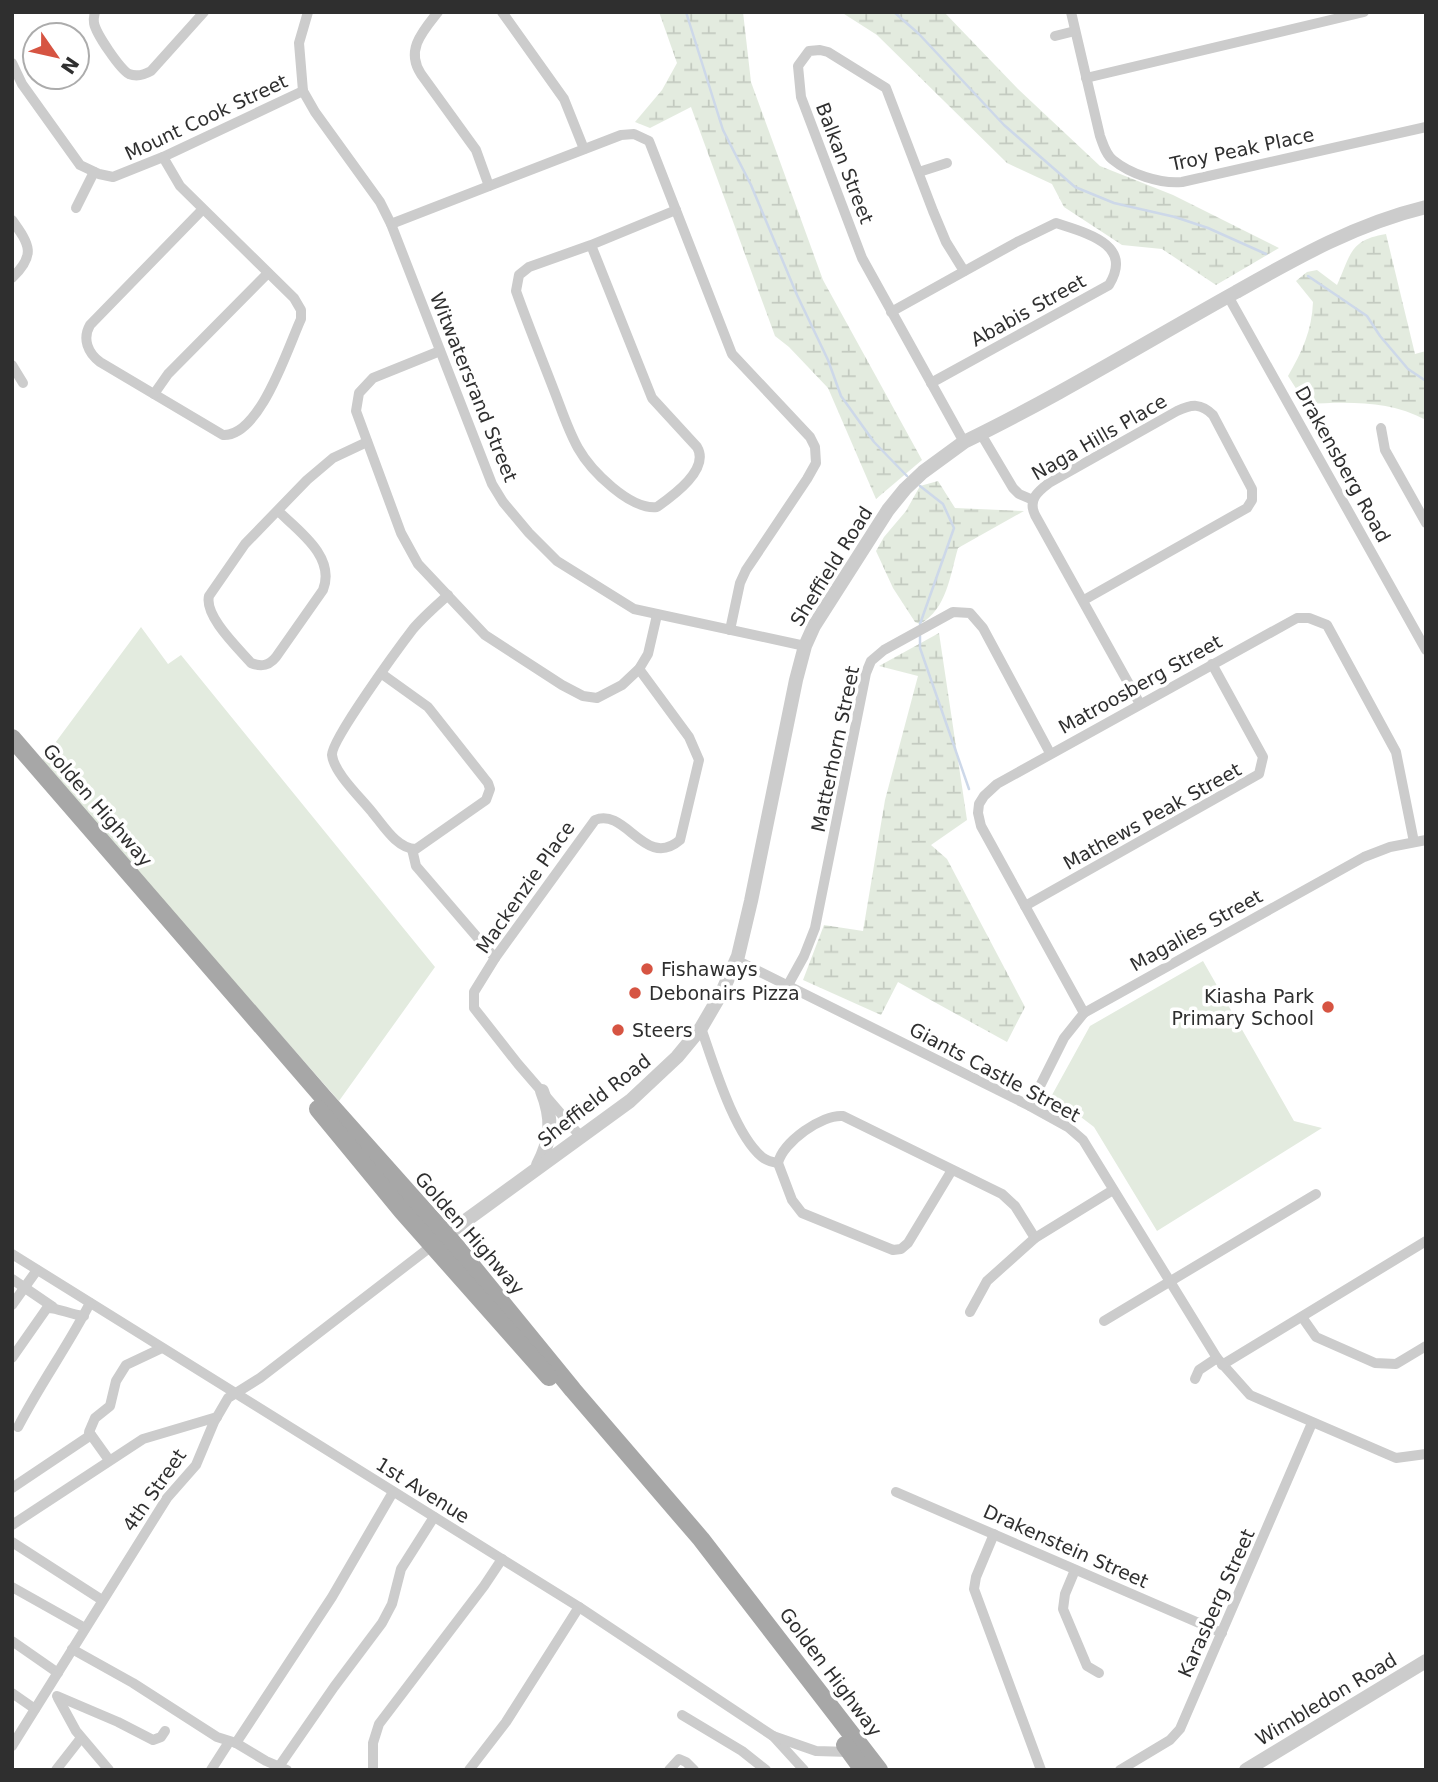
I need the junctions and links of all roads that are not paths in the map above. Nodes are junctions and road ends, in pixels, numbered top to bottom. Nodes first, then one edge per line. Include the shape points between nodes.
1 (96, 12) edge
2 (204, 12) edge
3 (308, 12) edge
4 (438, 12) edge
5 (502, 12) edge
6 (1071, 12) edge
7 (1364, 12) edge
8 (1075, 31) junction
9 (1055, 36) dead end
10 (12, 63) edge
11 (1086, 78) junction
12 (17, 87) edge
13 (303, 91) junction
14 (1426, 127) edge
15 (584, 149) junction
16 (163, 158) junction
17 (947, 163) dead end
18 (94, 172) junction
19 (919, 172) junction
20 (489, 186) junction
21 (1426, 207) edge
22 (76, 208) dead end
23 (202, 210) junction
24 (676, 210) junction
25 (12, 220) edge
26 (391, 223) junction
27 (592, 245) junction
28 (964, 271) junction
29 (268, 273) junction
30 (12, 278) edge
31 (1228, 296) junction
32 (891, 312) junction
33 (440, 351) junction
34 (12, 365) edge
35 (23, 383) dead end
36 (931, 383) junction
37 (154, 394) junction
38 (1381, 428) dead end
39 (981, 434) junction
40 (367, 442) junction
41 (964, 442) junction
42 (1033, 500) junction
43 (1422, 506) edge
44 (278, 511) junction
45 (1426, 523) edge
46 (448, 596) junction
47 (1083, 600) junction
48 (657, 615) junction
49 (730, 630) junction
50 (805, 646) junction
51 (1426, 650) edge
52 (1212, 664) junction
53 (639, 669) junction
54 (382, 674) junction
55 (1140, 705) junction
56 (12, 738) edge
57 (1050, 753) junction
58 (12, 754) edge
59 (1420, 841) edge
60 (412, 849) junction
61 (1025, 906) junction
62 (495, 958) junction
63 (736, 960) junction
64 (788, 985) junction
65 (1084, 1013) junction
66 (701, 1027) junction
67 (542, 1091) junction
68 (1030, 1106) junction
69 (581, 1137) junction
70 (778, 1163) junction
71 (535, 1169) junction
72 (952, 1170) junction
73 (1113, 1190) junction
74 (1316, 1194) dead end
75 (1035, 1238) junction
76 (439, 1240) junction
77 (1426, 1241) edge
78 (14, 1258) edge
79 (37, 1270) junction
80 (12, 1279) edge
81 (1171, 1283) junction
82 (25, 1287) junction
83 (90, 1303) junction
84 (12, 1306) edge
85 (53, 1307) junction
86 (970, 1311) dead end
87 (84, 1316) junction
88 (1301, 1317) junction
89 (1104, 1321) dead end
90 (1426, 1346) edge
91 (162, 1348) junction
92 (12, 1359) edge
93 (1219, 1362) junction
94 (1195, 1379) dead end
95 (235, 1392) junction
96 (217, 1417) junction
97 (1312, 1423) junction
98 (18, 1427) dead end
99 (91, 1435) junction
100 (1426, 1454) edge
101 (109, 1460) junction
102 (12, 1488) edge
103 (393, 1492) junction
104 (896, 1492) dead end
105 (434, 1517) junction
106 (12, 1525) edge
107 (994, 1534) junction
108 (12, 1542) edge
109 (502, 1559) junction
110 (1075, 1570) junction
111 (12, 1587) edge
112 (102, 1600) junction
113 (579, 1608) junction
114 (85, 1628) junction
115 (1222, 1633) junction
116 (12, 1641) edge
117 (72, 1649) junction
118 (1426, 1661) edge
119 (58, 1673) junction
120 (1099, 1673) dead end
121 (50, 1686) junction
122 (12, 1693) edge
123 (57, 1696) junction
124 (35, 1709) junction
125 (682, 1715) dead end
126 (165, 1731) dead end
127 (773, 1737) junction
128 (14, 1738) edge
129 (82, 1738) junction
130 (232, 1743) junction
131 (850, 1752) junction
132 (284, 1768) edge
133 (56, 1770) edge
134 (109, 1770) edge
135 (211, 1770) edge
136 (373, 1770) edge
137 (469, 1770) edge
138 (669, 1770) edge
139 (694, 1770) edge
140 (766, 1770) edge
141 (804, 1770) edge
142 (863, 1770) edge
143 (878, 1770) edge
144 (1041, 1770) edge
145 (1120, 1770) edge
146 (1246, 1770) edge

1 - 2 street via 94,25 116,60 129,74 139,76 151,71
3 - 13 street, Witwatersrand Street via 299,43
4 - 20 street via 417,40 415,63 476,150
5 - 15 street via 564,99
6 - 8 street, Troy Peak Place
7 - 11 street
8 - 9 street
8 - 11 street, Troy Peak Place
10 - 12 street
11 - 14 street, Troy Peak Place via 1110,157 1165,183
12 - 18 street via 80,165
13 - 16 street, Mount Cook Street
13 - 26 street, Witwatersrand Street
15 - 20 street
15 - 24 street via 621,135 646,138
16 - 18 street, Mount Cook Street via 113,177
16 - 23 street via 180,187
17 - 19 street
18 - 22 street
19 - 28 street, Balkan Street via 946,242
19 - 32 street, Balkan Street via 886,88 828,52 815,50 804,55 798,66 801,97 862,258
20 - 26 street
21 - 31 street, Sheffield Road via 1345,233
23 - 29 street
23 - 37 street via 87,330 87,346 94,357
24 - 27 street
24 - 49 street via 732,354 810,438 817,456 807,479 746,570
25 - 30 street via 29,250 25,264
26 - 33 street, Witwatersrand Street
27 - 27 street via 529,267 519,275 516,291 581,453 624,495 639,505 657,507 698,470 701,455 652,398
28 - 32 street, Ababis Street
28 - 36 street, Ababis Street via 1056,223 1101,241 1113,250 1117,263 1117,272 1100,292
29 - 37 street
29 - 37 street via 298,302 301,319 261,408 246,426 223,435
31 - 39 street, Sheffield Road
31 - 51 street, Drakensberg Road
32 - 36 street, Balkan Street
33 - 40 street via 365,384 356,411
33 - 48 street, Witwatersrand Street via 503,502 557,561 634,609
34 - 35 street
36 - 41 street, Balkan Street
38 - 43 street via 1385,450
39 - 41 street, Sheffield Road
39 - 42 street via 1013,488
40 - 44 street via 325,463
40 - 46 street via 408,549
41 - 50 street, Sheffield Road via 923,472 888,510
42 - 47 street, Naga Hills Place via 1035,515
42 - 47 street, Naga Hills Place via 1049,483 1177,411 1197,405 1213,415 1252,489 1247,508
43 - 45 street
44 - 44 street via 245,544 207,601 215,619 251,663 259,666 276,657 327,578 316,548
46 - 53 street via 490,639 583,695 603,696
46 - 54 street via 414,629
47 - 55 street, Naga Hills Place
48 - 49 street, Witwatersrand Street
48 - 53 street via 648,654
49 - 50 street, Witwatersrand Street
50 - 63 street, Sheffield Road
52 - 55 street, Matroosberg Street
52 - 59 street, Matroosberg Street via 1297,618 1313,618 1327,625 1396,752
52 - 61 street, Mathews Peak Street via 1263,757 1259,774
53 - 62 street, Mackenzie Place via 689,737 699,760 680,840 658,848 612,820 595,820
54 - 60 street via 334,744 332,756 337,769 386,829
54 - 60 street via 428,707 490,789 486,800 471,813
55 - 57 street, Matroosberg Street
56 - 76 main road, Golden Highway via 314,1087
57 - 61 street, Matroosberg Street via 997,783 979,804 981,826
57 - 64 street, Matterhorn Street via 984,628 970,614 953,612 875,656 866,673 815,928
58 - 76 main road, Golden Highway
59 - 65 street, Magalies Street via 1364,857
60 - 62 street via 416,866
61 - 65 street, Matroosberg Street
62 - 67 street, Mackenzie Place via 474,992 474,1007
63 - 64 street, Giants Castle Street
63 - 66 street, Sheffield Road
64 - 68 street, Giants Castle Street
65 - 68 street, Magalies Street via 1064,1038
66 - 69 street, Sheffield Road via 665,1070
66 - 70 street via 748,1141 765,1159
67 - 69 street, Mackenzie Place
67 - 71 street via 550,1115 550,1136
68 - 73 street, Giants Castle Street via 1083,1140
69 - 71 street, Sheffield Road
70 - 72 street via 784,1148 835,1115
70 - 72 street via 802,1213 893,1250 908,1244
71 - 76 street, Sheffield Road
72 - 75 street via 1002,1194
73 - 75 street
73 - 81 street, Giants Castle Street
74 - 81 street
75 - 86 street via 987,1281
76 - 95 street, 4th Street via 260,1378
76 - 131 main road, Golden Highway via 693,1546
76 - 143 main road, Golden Highway via 701,1539
77 - 88 street
78 - 79 street, 1st Avenue
79 - 82 street
79 - 83 street, 1st Avenue
80 - 82 street
81 - 89 street
81 - 93 street, Giants Castle Street
82 - 84 street
82 - 85 street
83 - 87 street
83 - 91 street, 1st Avenue
85 - 87 street
85 - 92 street via 42,1314
87 - 98 street
88 - 90 street via 1316,1337 1375,1363 1396,1364
88 - 93 street
91 - 95 street, 1st Avenue
91 - 99 street via 126,1364 110,1406 89,1429
93 - 94 street via 1199,1370
93 - 97 street, Giants Castle Street via 1250,1395
95 - 96 street, 4th Street
95 - 103 street, 1st Avenue
96 - 101 street via 143,1439
96 - 112 street, 4th Street via 196,1465 167,1498
97 - 100 street, Giants Castle Street via 1396,1458
97 - 115 street, Karasberg Street
99 - 101 street
99 - 102 street
101 - 106 street
103 - 105 street, 1st Avenue
103 - 130 street via 332,1597
104 - 107 street, Drakenstein Street
105 - 109 street, 1st Avenue
105 - 132 street via 401,1569 382,1623 334,1687
107 - 110 street, Drakenstein Street
107 - 144 street via 974,1589
108 - 112 street
109 - 113 street, 1st Avenue
109 - 136 street via 379,1724
110 - 115 street, Drakenstein Street
110 - 120 street via 1063,1609 1087,1666
111 - 114 street
112 - 114 street, 4th Street
113 - 127 street, 1st Avenue
113 - 137 street via 506,1722
114 - 117 street, 4th Street
115 - 145 street, Karasberg Street via 1178,1733
116 - 119 street
117 - 119 street, 4th Street
117 - 130 street
118 - 146 street, Wimbledon Road
119 - 121 street, 4th Street
121 - 123 street
121 - 124 street, 4th Street
122 - 124 street
123 - 126 street via 153,1740
123 - 129 street
124 - 128 street, 4th Street
125 - 140 street
127 - 131 street via 817,1751
127 - 141 street, 1st Avenue
129 - 133 street
129 - 134 street
130 - 132 street
130 - 135 street
131 - 142 main road, Golden Highway
138 - 139 street via 679,1759

